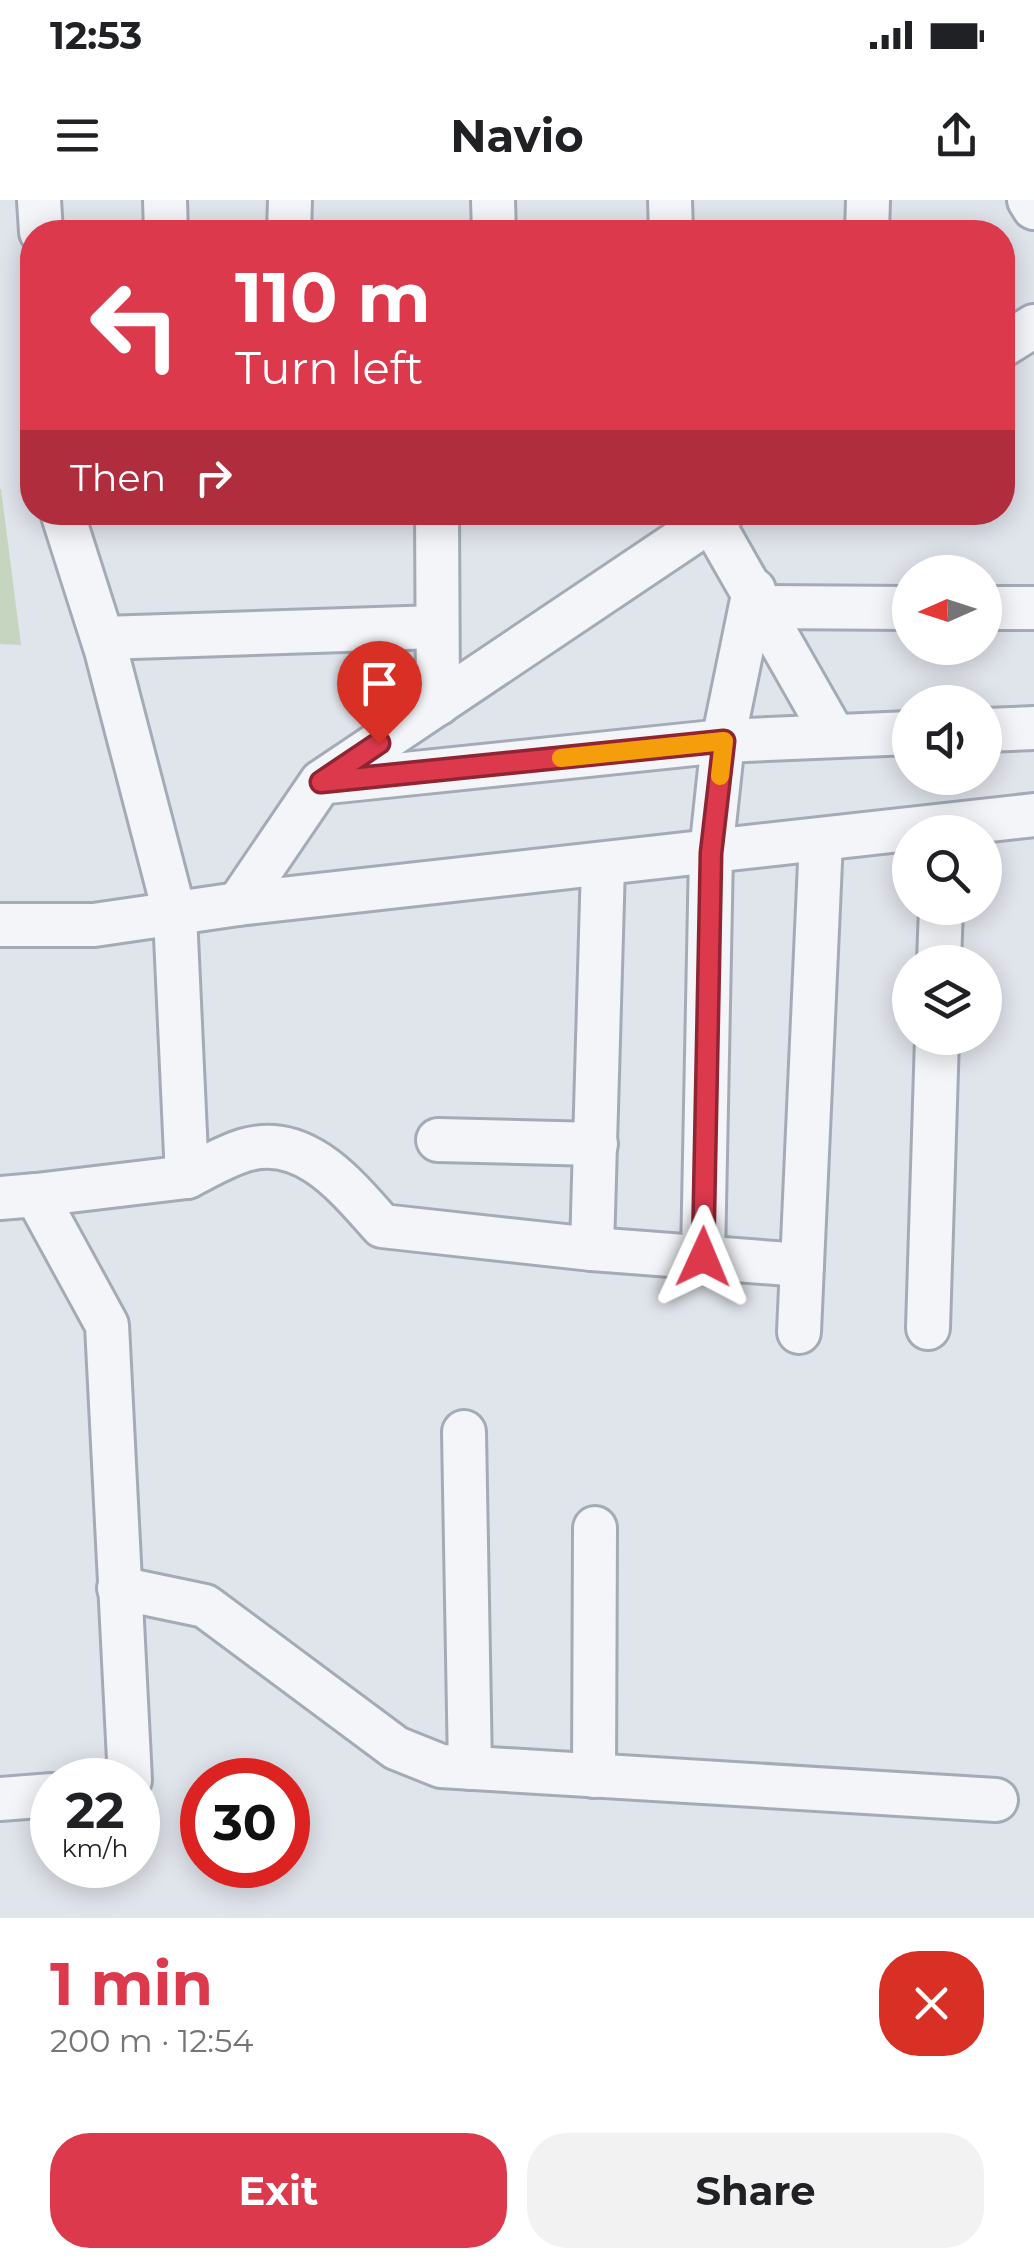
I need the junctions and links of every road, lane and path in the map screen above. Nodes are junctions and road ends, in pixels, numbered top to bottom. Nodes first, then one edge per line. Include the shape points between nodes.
1 (1029, 200) edge
2 (1034, 208) edge
3 (66, 525) edge
4 (437, 525) edge
5 (704, 525) edge
6 (722, 525) edge
7 (759, 598) junction
8 (892, 607) edge
9 (1002, 608) edge
10 (1034, 608) edge
11 (437, 627) junction
12 (103, 638) junction
13 (438, 704) junction
14 (1034, 728) edge
15 (1002, 729) edge
16 (892, 734) edge
17 (834, 736) junction
18 (724, 741) junction
19 (321, 782) junction
20 (1034, 815) edge
21 (1002, 820) edge
22 (892, 834) edge
23 (821, 840) junction
24 (711, 853) junction
25 (603, 865) junction
26 (238, 904) junction
27 (175, 915) junction
28 (0, 925) edge
29 (936, 1055) edge
30 (438, 1140) dead end
31 (596, 1144) junction
32 (187, 1177) junction
33 (18, 1196) edge
34 (592, 1249) junction
35 (703, 1257) junction
36 (802, 1265) junction
37 (928, 1328) dead end
38 (799, 1332) dead end
39 (464, 1432) dead end
40 (595, 1528) dead end
41 (119, 1588) junction
42 (129, 1758) edge
43 (470, 1768) junction
44 (594, 1776) junction
45 (30, 1796) edge
46 (0, 1798) edge
47 (996, 1800) dead end

1 - 2 street
3 - 12 street
4 - 11 street
5 - 13 street
6 - 7 street
7 - 8 street
7 - 17 street
7 - 18 street
9 - 10 street
11 - 12 street
11 - 13 street
12 - 27 street
13 - 19 street
14 - 15 street
16 - 17 street
17 - 18 street
18 - 19 street
18 - 24 street
19 - 26 street
20 - 21 street
22 - 23 street
23 - 24 street
23 - 36 street
24 - 25 street
24 - 35 street
25 - 26 street
25 - 31 street
26 - 27 street
27 - 28 street via 94,925
27 - 32 street
29 - 37 street
30 - 31 street
31 - 34 street
32 - 33 street
32 - 34 street via 247,1149 293,1151 326,1166 382,1226
33 - 41 street via 107,1325
34 - 35 street
35 - 36 street
36 - 38 street
39 - 43 street
40 - 44 street
41 - 42 street
41 - 43 street via 205,1606 396,1748 442,1766
43 - 44 street
44 - 47 street
45 - 46 street

